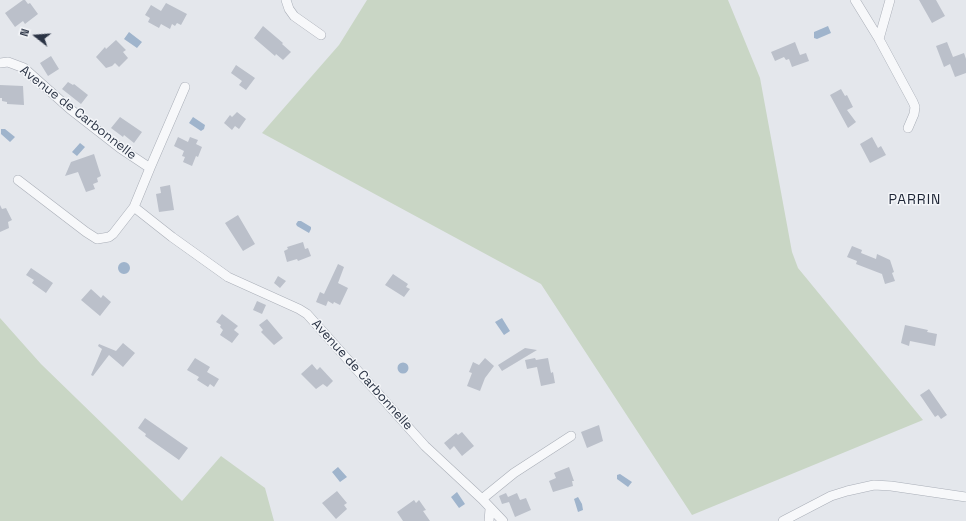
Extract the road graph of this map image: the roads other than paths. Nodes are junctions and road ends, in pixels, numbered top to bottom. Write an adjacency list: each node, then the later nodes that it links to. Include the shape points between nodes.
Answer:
1 (286, 0): 4 (street, via 294,16)
2 (855, 0): 5 (street)
3 (890, 0): 5 (street)
4 (321, 35)
5 (879, 39): 8 (street, via 915,107)
6 (0, 63): 9 (street, Avenue de Carbonnelle, via 8,62 24,68 70,109)
7 (185, 87): 9 (street)
8 (908, 128)
9 (150, 168): 11 (street, Avenue de Carbonnelle)
10 (18, 180): 11 (street, via 97,239 113,234)
11 (134, 207): 14 (street, Avenue de Carbonnelle, via 228,277 299,308 307,314 425,446)
12 (571, 436): 14 (street, via 514,472)
13 (966, 497): 18 (street, via 874,485 831,496)
14 (482, 499): 15 (street, Avenue de Carbonnelle)
15 (490, 509): 16 (street); 17 (street, Avenue de Carbonnelle)
16 (489, 521)
17 (503, 521)
18 (783, 521)

